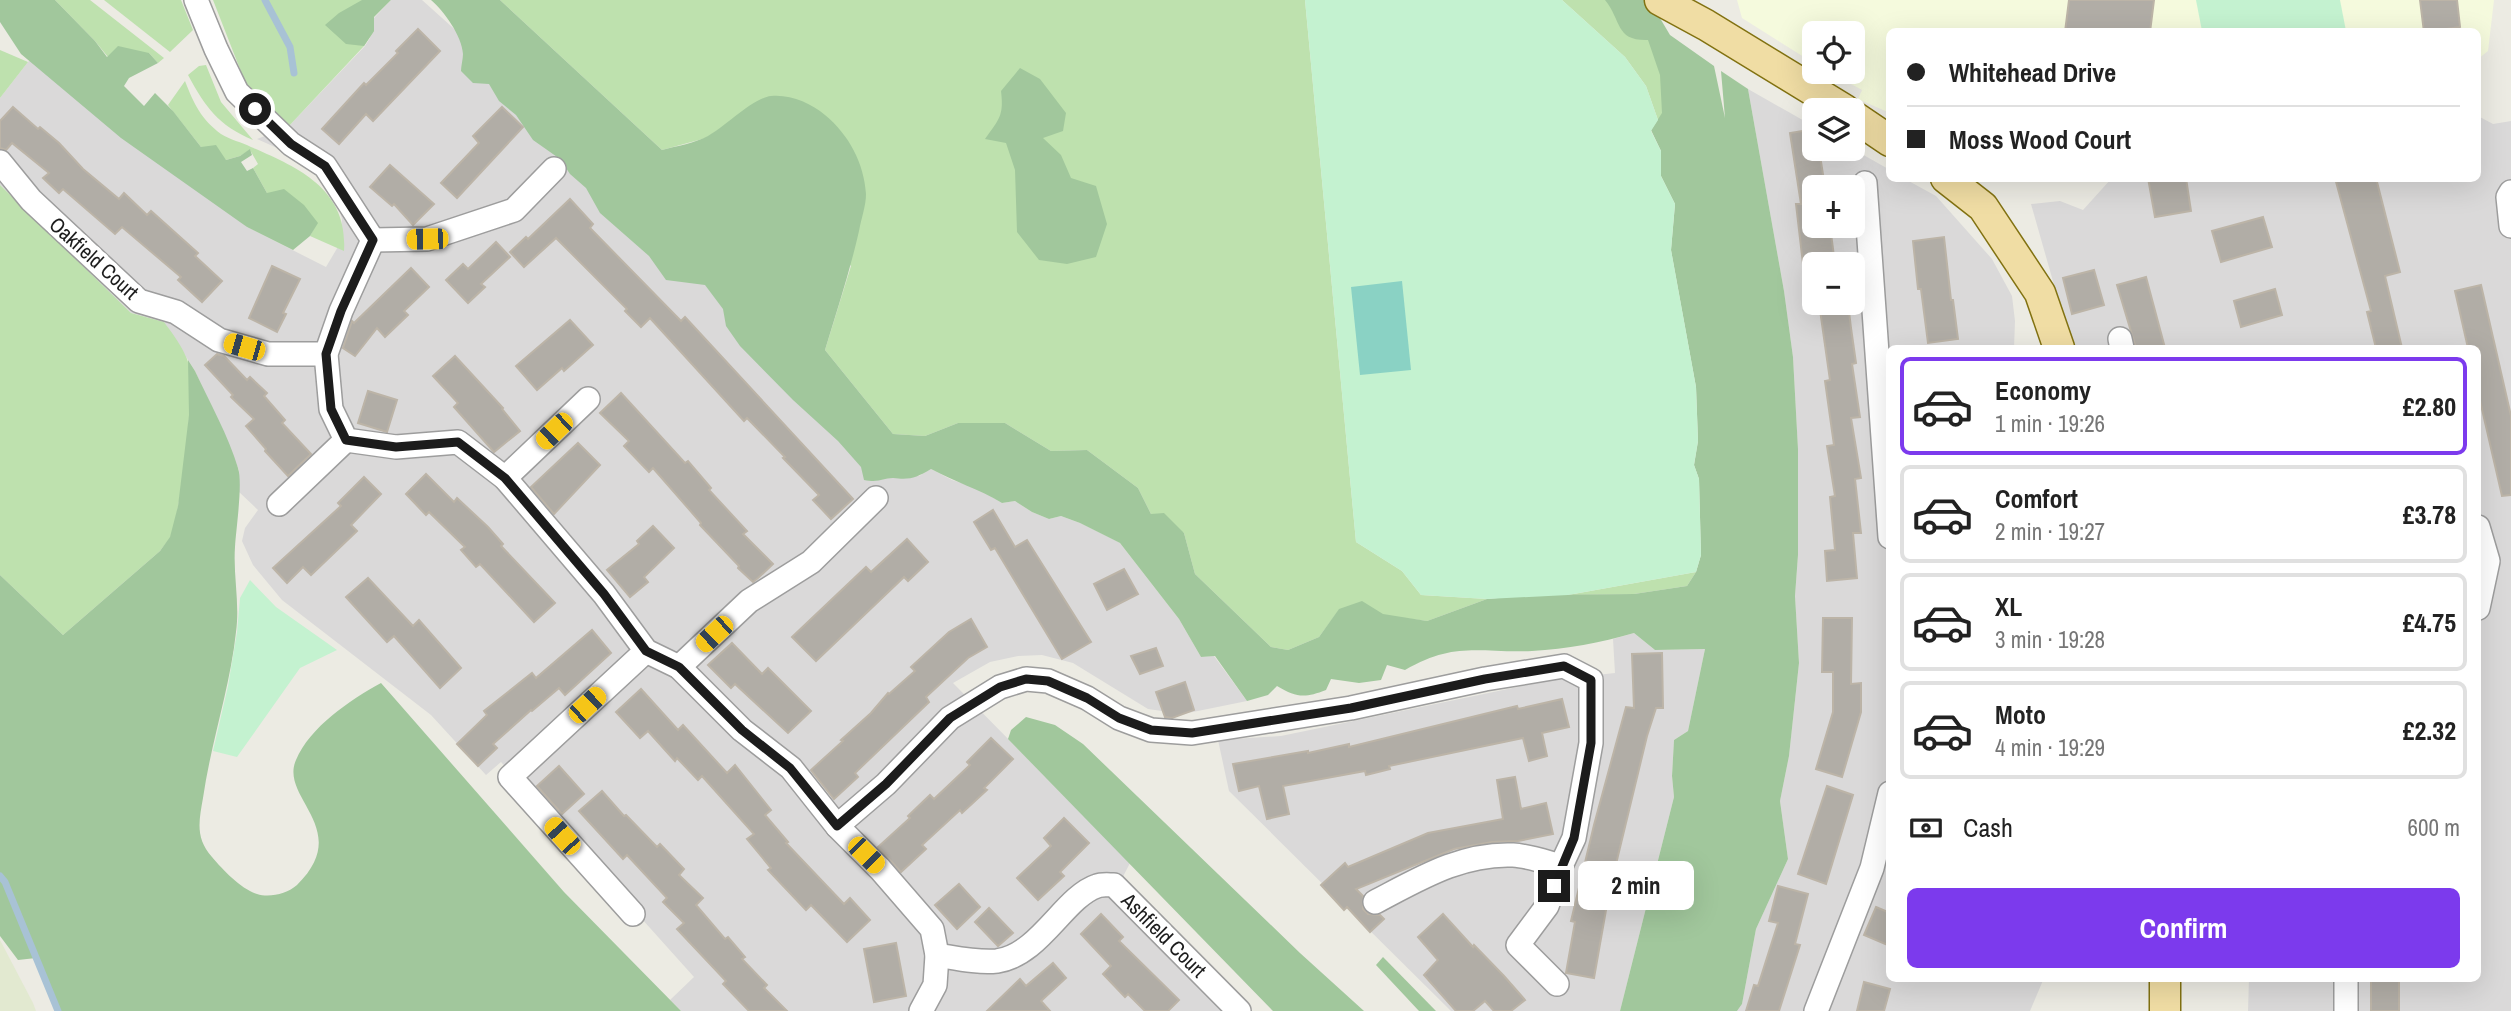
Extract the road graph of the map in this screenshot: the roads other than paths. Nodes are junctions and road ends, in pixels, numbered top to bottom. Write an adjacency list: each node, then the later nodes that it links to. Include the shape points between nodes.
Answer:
1 (196, 0): 12 (street, via 237,92 291,144 325,166)
2 (1660, 0): 3 (main road)
3 (1825, 98)
4 (1865, 124): 5 (main road)
5 (1886, 138)
6 (0, 162): 14 (street, Oakfield Court, via 31,200 139,301 176,312 232,344 268,354)
7 (554, 169): 12 (street, via 514,210 427,239)
8 (1951, 182): 13 (main road, via 1983,207 2040,293)
9 (1865, 183): 17 (street)
10 (2511, 192): 11 (street)
11 (2511, 226)
12 (373, 240): 14 (street)
13 (2058, 345)
14 (326, 354): 16 (street, via 331,409)
15 (588, 399): 18 (street)
16 (346, 440): 18 (street, via 396,447 458,442); 20 (street)
17 (1886, 461)
18 (505, 478): 23 (street)
19 (876, 498): 24 (street, via 811,562 749,601)
20 (279, 504)
21 (2481, 537): 22 (street, via 2488,561)
22 (2481, 594)
23 (646, 651): 24 (street); 30 (street, via 510,778)
24 (679, 667): 25 (street, via 742,730 790,768)
25 (837, 826): 27 (street, via 950,718 1000,687 1026,679 1048,681 1151,730 1192,733 1351,708 1564,666 1591,680 1591,743 1574,838); 31 (street, via 932,929)
26 (1886, 829): 28 (street)
27 (1561, 866): 29 (street, via 1515,855 1478,857 1447,866); 34 (street, via 1547,906 1518,944)
28 (1881, 873): 37 (street)
29 (1375, 902)
30 (633, 914)
31 (937, 955): 35 (street, via 935,985); 36 (street, Ashfield Court, via 998,961 1045,933 1098,886 1114,885)
32 (2165, 982): 38 (main road)
33 (2346, 982): 39 (street)
34 (1557, 984)
35 (921, 1011)
36 (1239, 1011)
37 (1816, 1011)
38 (2165, 1011)
39 (2346, 1011)

